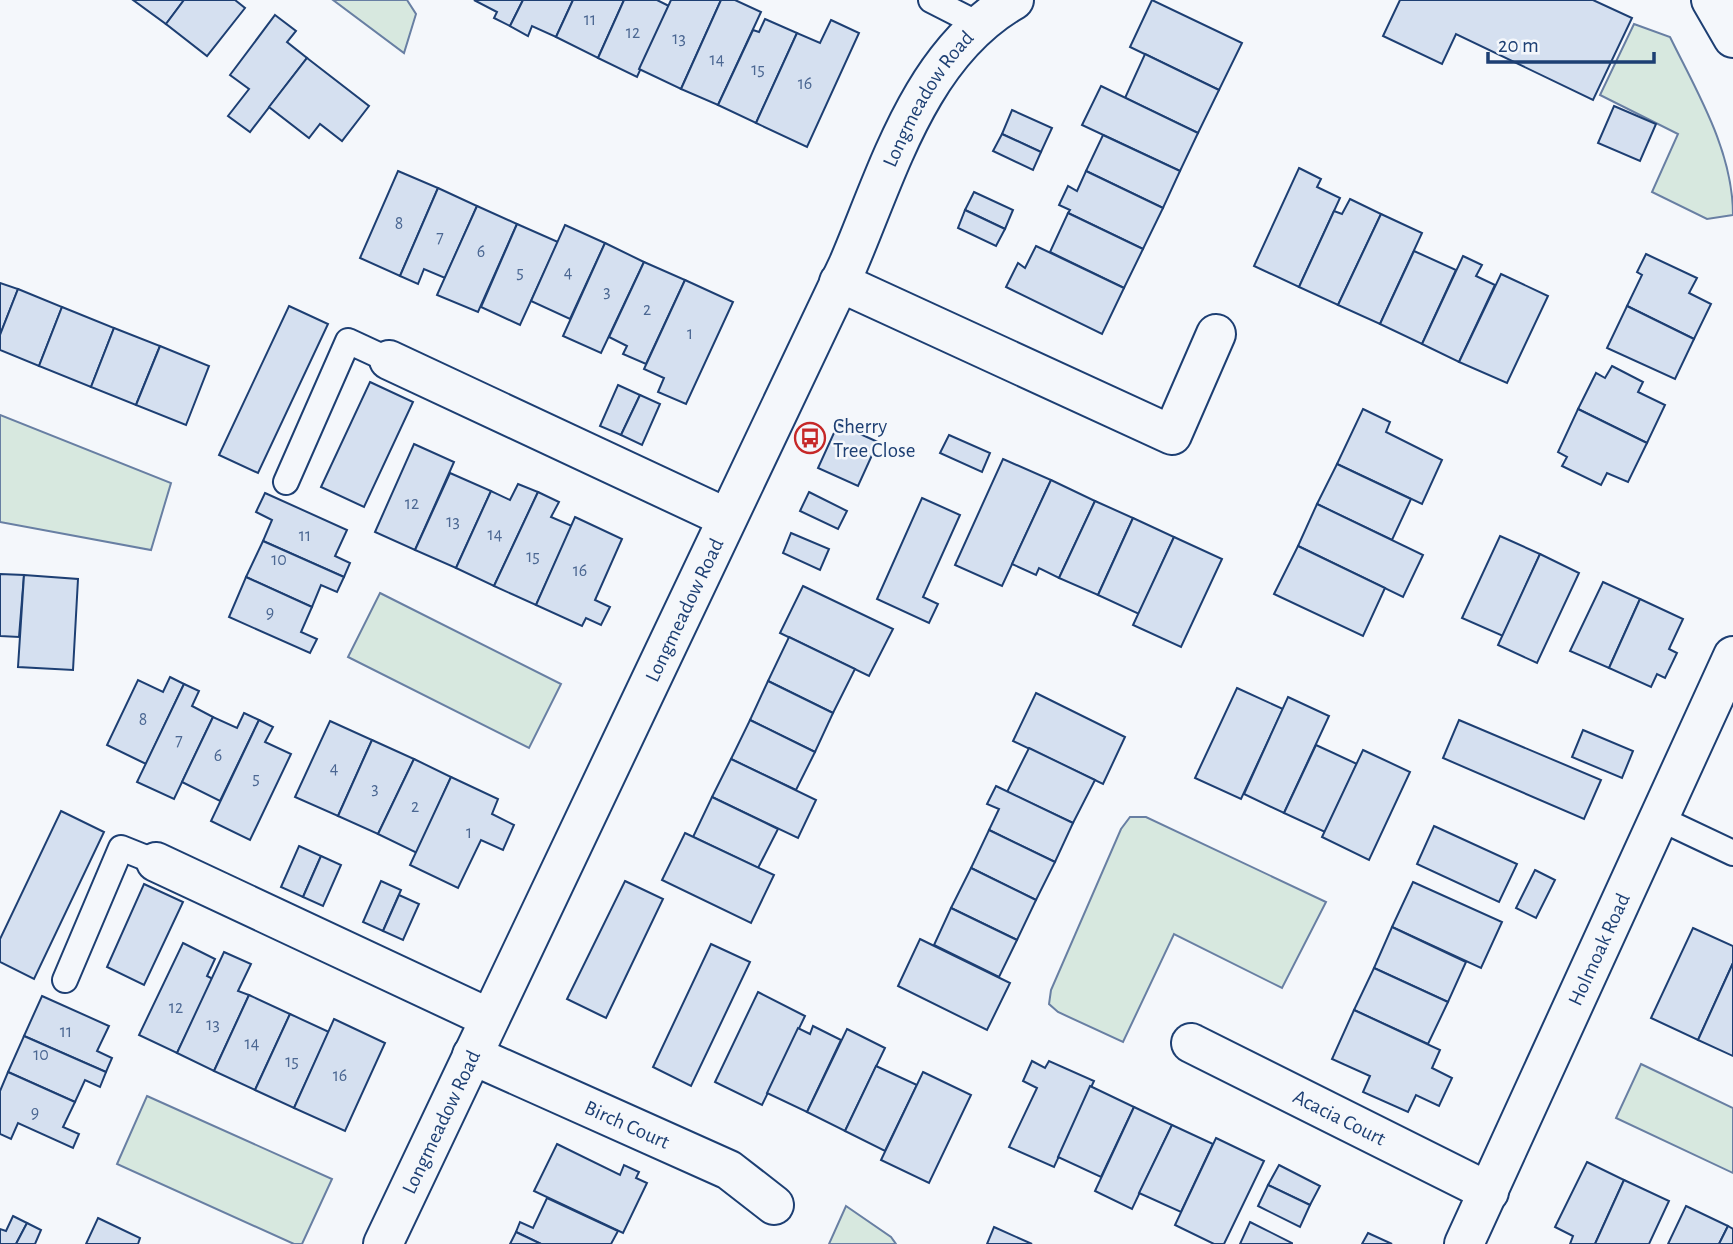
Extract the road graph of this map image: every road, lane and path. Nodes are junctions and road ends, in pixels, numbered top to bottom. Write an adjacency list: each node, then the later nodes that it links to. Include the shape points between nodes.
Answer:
1 (932, 0): 4 (lane)
2 (1014, 0): 4 (street, Longmeadow Road)
3 (1711, 0): 5 (street)
4 (982, 26): 6 (street, Longmeadow Road, via 953,51 918,104)
5 (1733, 38)
6 (839, 282): 7 (street, via 1172,435); 10 (street, Longmeadow Road)
7 (1216, 334)
8 (389, 360): 9 (lane, via 348,341); 10 (street)
9 (286, 482)
10 (727, 518): 16 (street, Longmeadow Road)
11 (1733, 656): 12 (street, Holmoak Road)
12 (1659, 818): 13 (lane); 19 (street, Holmoak Road)
13 (1733, 853)
14 (156, 862): 15 (lane, via 121,848); 16 (street)
15 (65, 980)
16 (489, 1018): 18 (street, Longmeadow Road)
17 (1191, 1043): 19 (street, Acacia Court)
18 (472, 1055): 20 (street, Birch Court, via 729,1170); 21 (street, Longmeadow Road)
19 (1489, 1192): 22 (street, Holmoak Road)
20 (774, 1205)
21 (383, 1244)
22 (1464, 1244)

